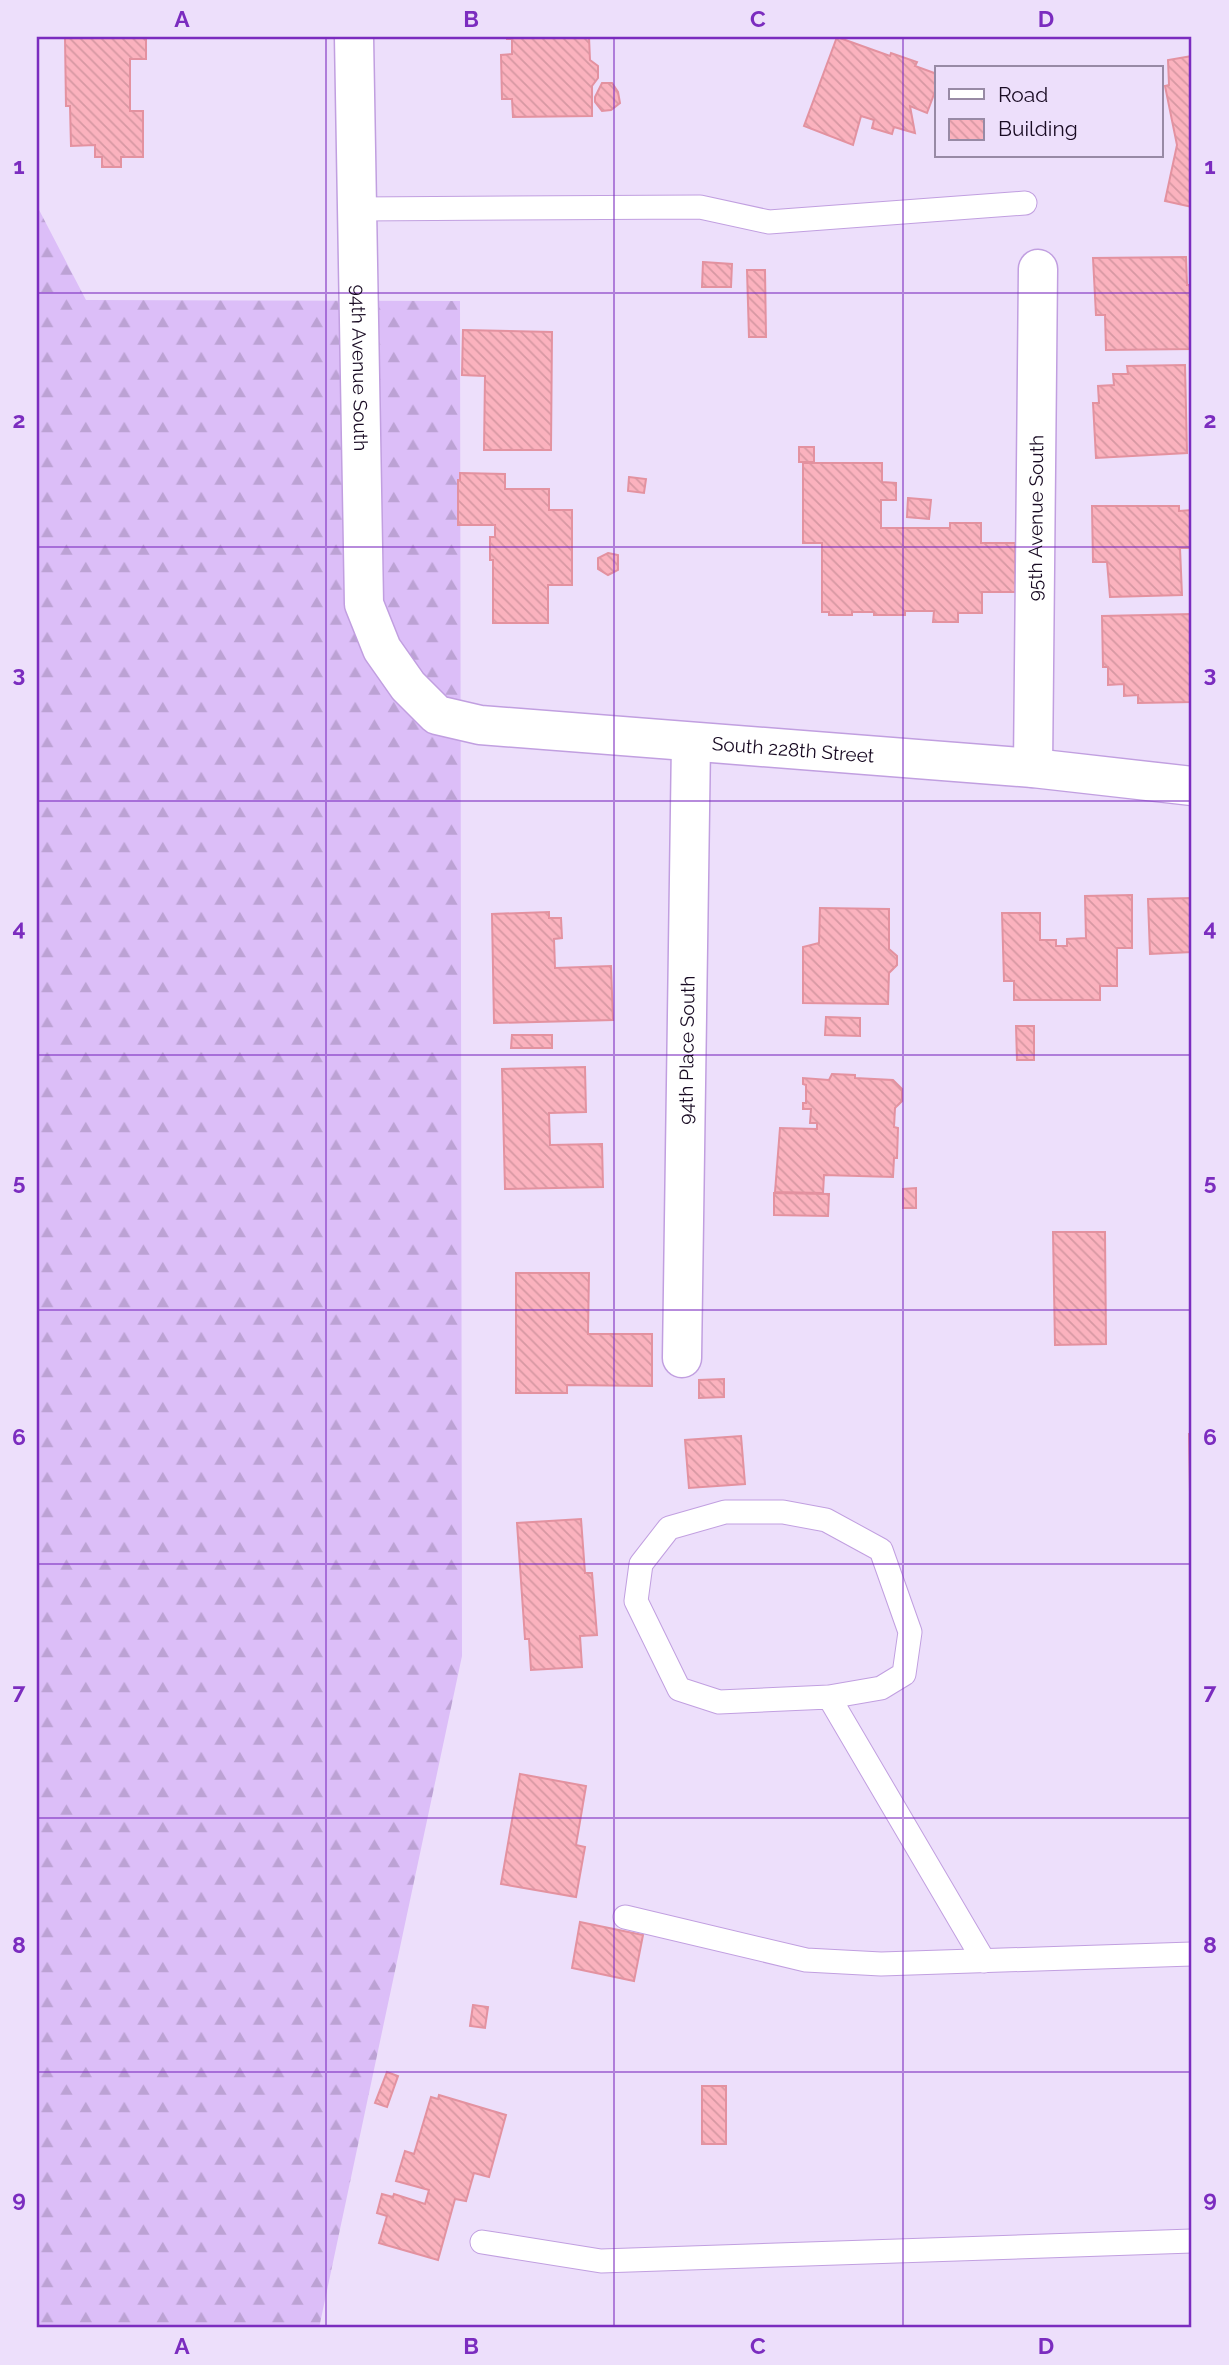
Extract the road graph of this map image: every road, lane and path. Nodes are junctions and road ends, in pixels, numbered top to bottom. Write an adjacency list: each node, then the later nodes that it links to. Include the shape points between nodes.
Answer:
1 (355, 37): 3 (street, 94th Avenue South)
2 (1025, 203): 3 (lane, via 769,222 700,207)
3 (358, 209): 5 (street, 94th Avenue South, via 365,604 382,649)
4 (1038, 270): 7 (street, 95th Avenue South)
5 (408, 686): 6 (street, South 228th Street, via 437,715 480,725)
6 (691, 742): 7 (street, South 228th Street); 9 (street, 94th Place South)
7 (1033, 768): 8 (street, South 228th Street)
8 (1192, 786)
9 (682, 1358)
10 (830, 1697): 10 (lane, via 881,1688 904,1674 910,1632 881,1550 826,1520 783,1513 725,1513 669,1528 641,1564 636,1601 679,1689 719,1702); 13 (lane)
11 (625, 1917): 13 (lane, via 806,1960 881,1964)
12 (1192, 1954): 13 (lane)
13 (984, 1961)
14 (1192, 2241): 15 (lane, via 601,2261)
15 (482, 2242)

